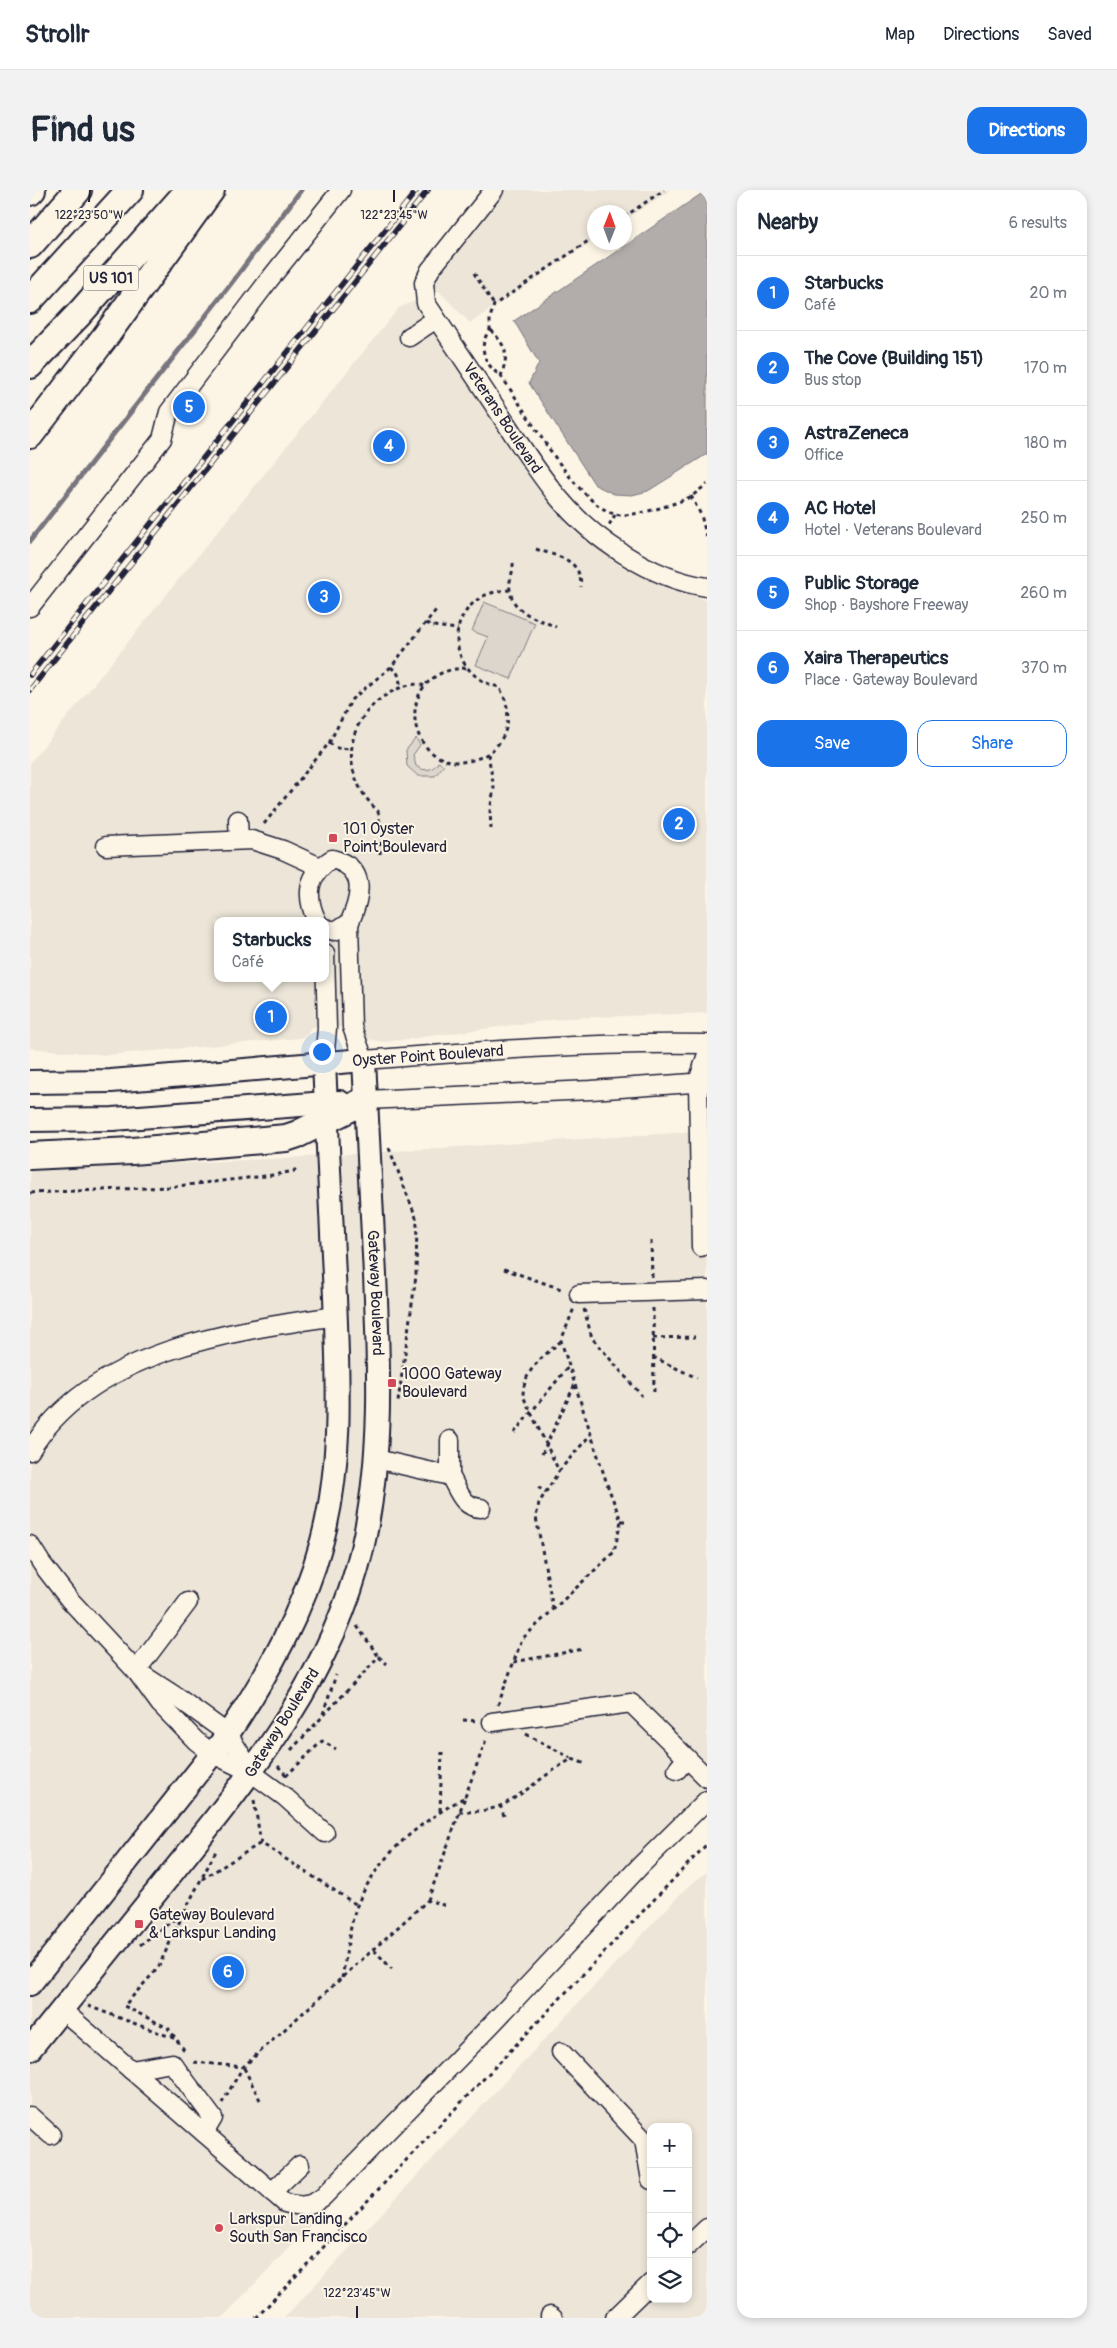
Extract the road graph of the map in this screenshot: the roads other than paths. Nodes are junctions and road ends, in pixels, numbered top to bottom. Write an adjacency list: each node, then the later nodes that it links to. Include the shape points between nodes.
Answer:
1 (130, 190): 8 (highway, US 101)
2 (189, 190): 11 (highway, US 101)
3 (211, 190): 12 (highway)
4 (341, 190): 14 (street, via 169,412 162,439)
5 (494, 190): 9 (street, Veterans Boulevard, via 430,270 424,283 426,303)
6 (71, 199): 7 (highway)
7 (30, 245)
8 (30, 300)
9 (436, 318): 10 (street); 13 (street, Veterans Boulevard, via 533,465 569,509 601,537 640,564 676,580)
10 (409, 337)
11 (30, 365)
12 (30, 435)
13 (707, 587)
14 (30, 607)
15 (238, 820): 16 (street)
16 (238, 840): 17 (street); 18 (street, via 252,840 283,850)
17 (106, 846)
18 (320, 867): 19 (street, via 312,880 309,895); 20 (street, via 332,860 344,862 355,870 358,895)
19 (315, 917)
20 (349, 924): 21 (street, via 334,931); 25 (street, via 352,1027)
21 (329, 929)
22 (326, 982): 26 (street)
23 (707, 1044): 25 (street, Oyster Point Boulevard, via 646,1043)
24 (707, 1054): 28 (street)
25 (364, 1060): 26 (main road, Oyster Point Boulevard); 29 (main road, Gateway Boulevard)
26 (324, 1063): 27 (main road, Oyster Point Boulevard, via 112,1081); 30 (main road)
27 (30, 1082)
28 (702, 1082): 29 (street); 33 (street)
29 (366, 1100): 30 (highway); 40 (main road, Gateway Boulevard, via 379,1369)
30 (326, 1111): 31 (main road); 32 (highway, via 298,1134 286,1138); 36 (main road)
31 (30, 1120)
32 (30, 1156)
33 (701, 1247)
34 (707, 1290): 35 (street)
35 (579, 1294)
36 (336, 1316): 37 (street, via 261,1327 169,1350 127,1368 81,1394); 47 (main road, via 338,1438 322,1541 306,1592 283,1645)
37 (35, 1434): 39 (street)
38 (450, 1440): 41 (street)
39 (30, 1451)
40 (376, 1459): 41 (street); 50 (main road, Gateway Boulevard, via 362,1551 344,1607 320,1663)
41 (450, 1476): 42 (street)
42 (476, 1505)
43 (30, 1545): 45 (street, via 69,1599)
44 (188, 1602): 45 (street)
45 (136, 1671): 47 (street); 48 (street, via 160,1704 196,1742)
46 (497, 1721): 49 (street, via 631,1703 682,1764)
47 (228, 1734): 48 (main road); 50 (street)
48 (213, 1754): 50 (street); 53 (main road)
49 (707, 1778)
50 (253, 1783): 52 (street, via 285,1797); 54 (main road, Gateway Boulevard)
51 (707, 1800): 63 (street, via 323,2197 302,2207 285,2203)
52 (325, 1833)
53 (30, 1984)
54 (72, 2007): 55 (main road, Gateway Boulevard); 57 (street)
55 (30, 2049)
56 (561, 2052): 62 (street, via 644,2140)
57 (132, 2070): 59 (street); 59 (street, via 172,2063)
58 (30, 2116): 60 (street)
59 (208, 2126): 63 (street)
60 (52, 2135)
61 (300, 2165): 63 (street)
62 (649, 2168)
63 (272, 2192)
64 (647, 2287): 65 (street)
65 (615, 2318)

